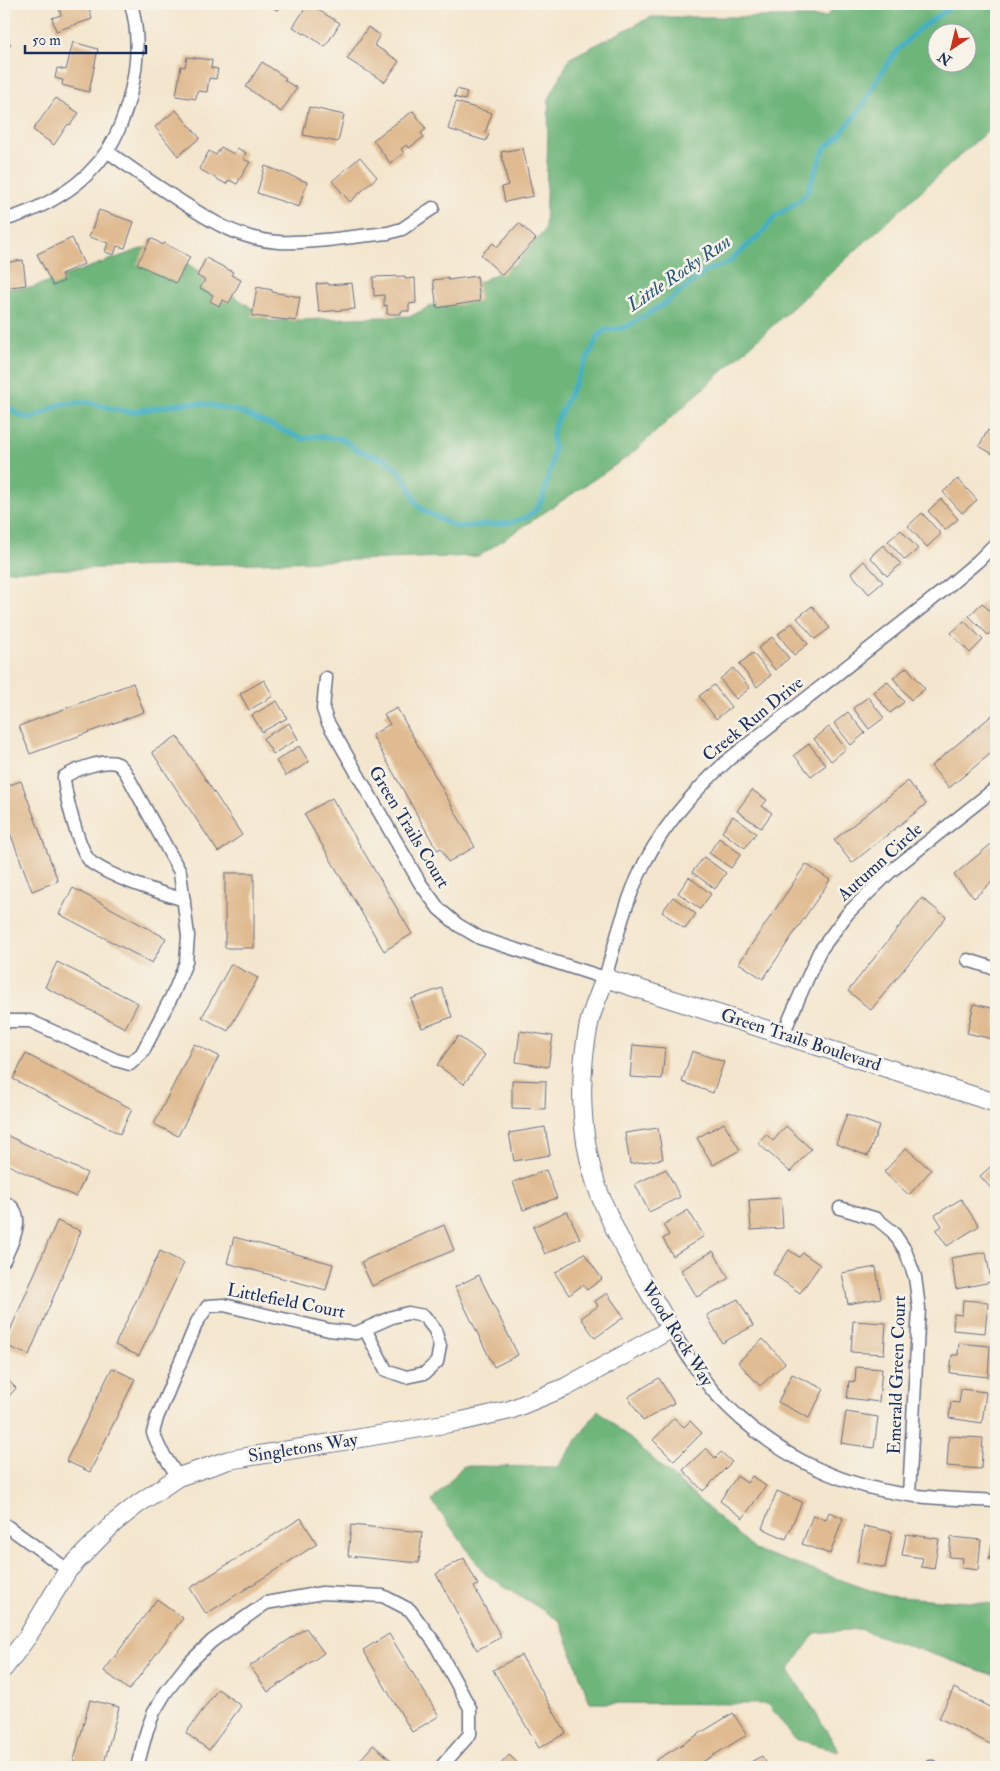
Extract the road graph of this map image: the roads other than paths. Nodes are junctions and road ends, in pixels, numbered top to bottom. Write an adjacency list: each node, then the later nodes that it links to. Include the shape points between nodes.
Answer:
1 (131, 4): 2 (street, via 137,60 134,80 126,110)
2 (107, 151): 3 (street, via 212,222 262,240 299,242 388,233 402,229); 4 (street, via 78,182 53,200)
3 (433, 208)
4 (4, 220)
5 (996, 542): 11 (street, Creek Run Drive, via 939,594 728,760 681,807 658,839 638,877)
6 (326, 678): 11 (street, Green Trails Court, via 323,709 327,721 420,883 439,909 480,938)
7 (996, 788): 13 (street, Autumn Circle, via 890,871 848,913 819,952)
8 (184, 900): 8 (street, via 180,872 118,764 107,761 64,777 64,789 81,844 91,862 140,885); 12 (street, via 188,936 186,962 161,1020 142,1053 130,1064 30,1021 8,1021)
9 (968, 960): 10 (street)
10 (996, 969)
11 (605, 978): 13 (street, Green Trails Boulevard); 19 (street, Wood Rock Way, via 589,1023 583,1063 587,1147 603,1203 620,1240)
12 (4, 1024)
13 (783, 1034): 14 (street, Green Trails Boulevard)
14 (996, 1103)
15 (4, 1202): 17 (street, via 16,1214 17,1230)
16 (840, 1208): 21 (street, Emerald Green Court, via 877,1219 893,1232 905,1250 915,1277 919,1308)
17 (4, 1260)
18 (365, 1329): 18 (street, Littlefield Court, via 392,1316 408,1313 424,1316 435,1330 440,1346 438,1362 426,1373 406,1377 386,1370); 20 (street, Littlefield Court, via 356,1332 329,1330 224,1305 208,1306 196,1322 153,1433)
19 (671, 1329): 20 (street, Singletons Way, via 566,1387 510,1410 229,1460); 21 (street, Wood Rock Way, via 714,1391 768,1442 800,1462 834,1477)
20 (178, 1477): 24 (street, Singletons Way, via 114,1524)
21 (909, 1495): 22 (street, Wood Rock Way)
22 (996, 1501)
23 (4, 1524): 24 (street)
24 (68, 1570): 25 (street, Singletons Way, via 28,1636)
25 (4, 1668)
26 (137, 1767): 27 (street, via 154,1712 187,1665 212,1641 266,1603 322,1593 383,1596 410,1610 434,1642 470,1708 470,1734)
27 (441, 1767)

